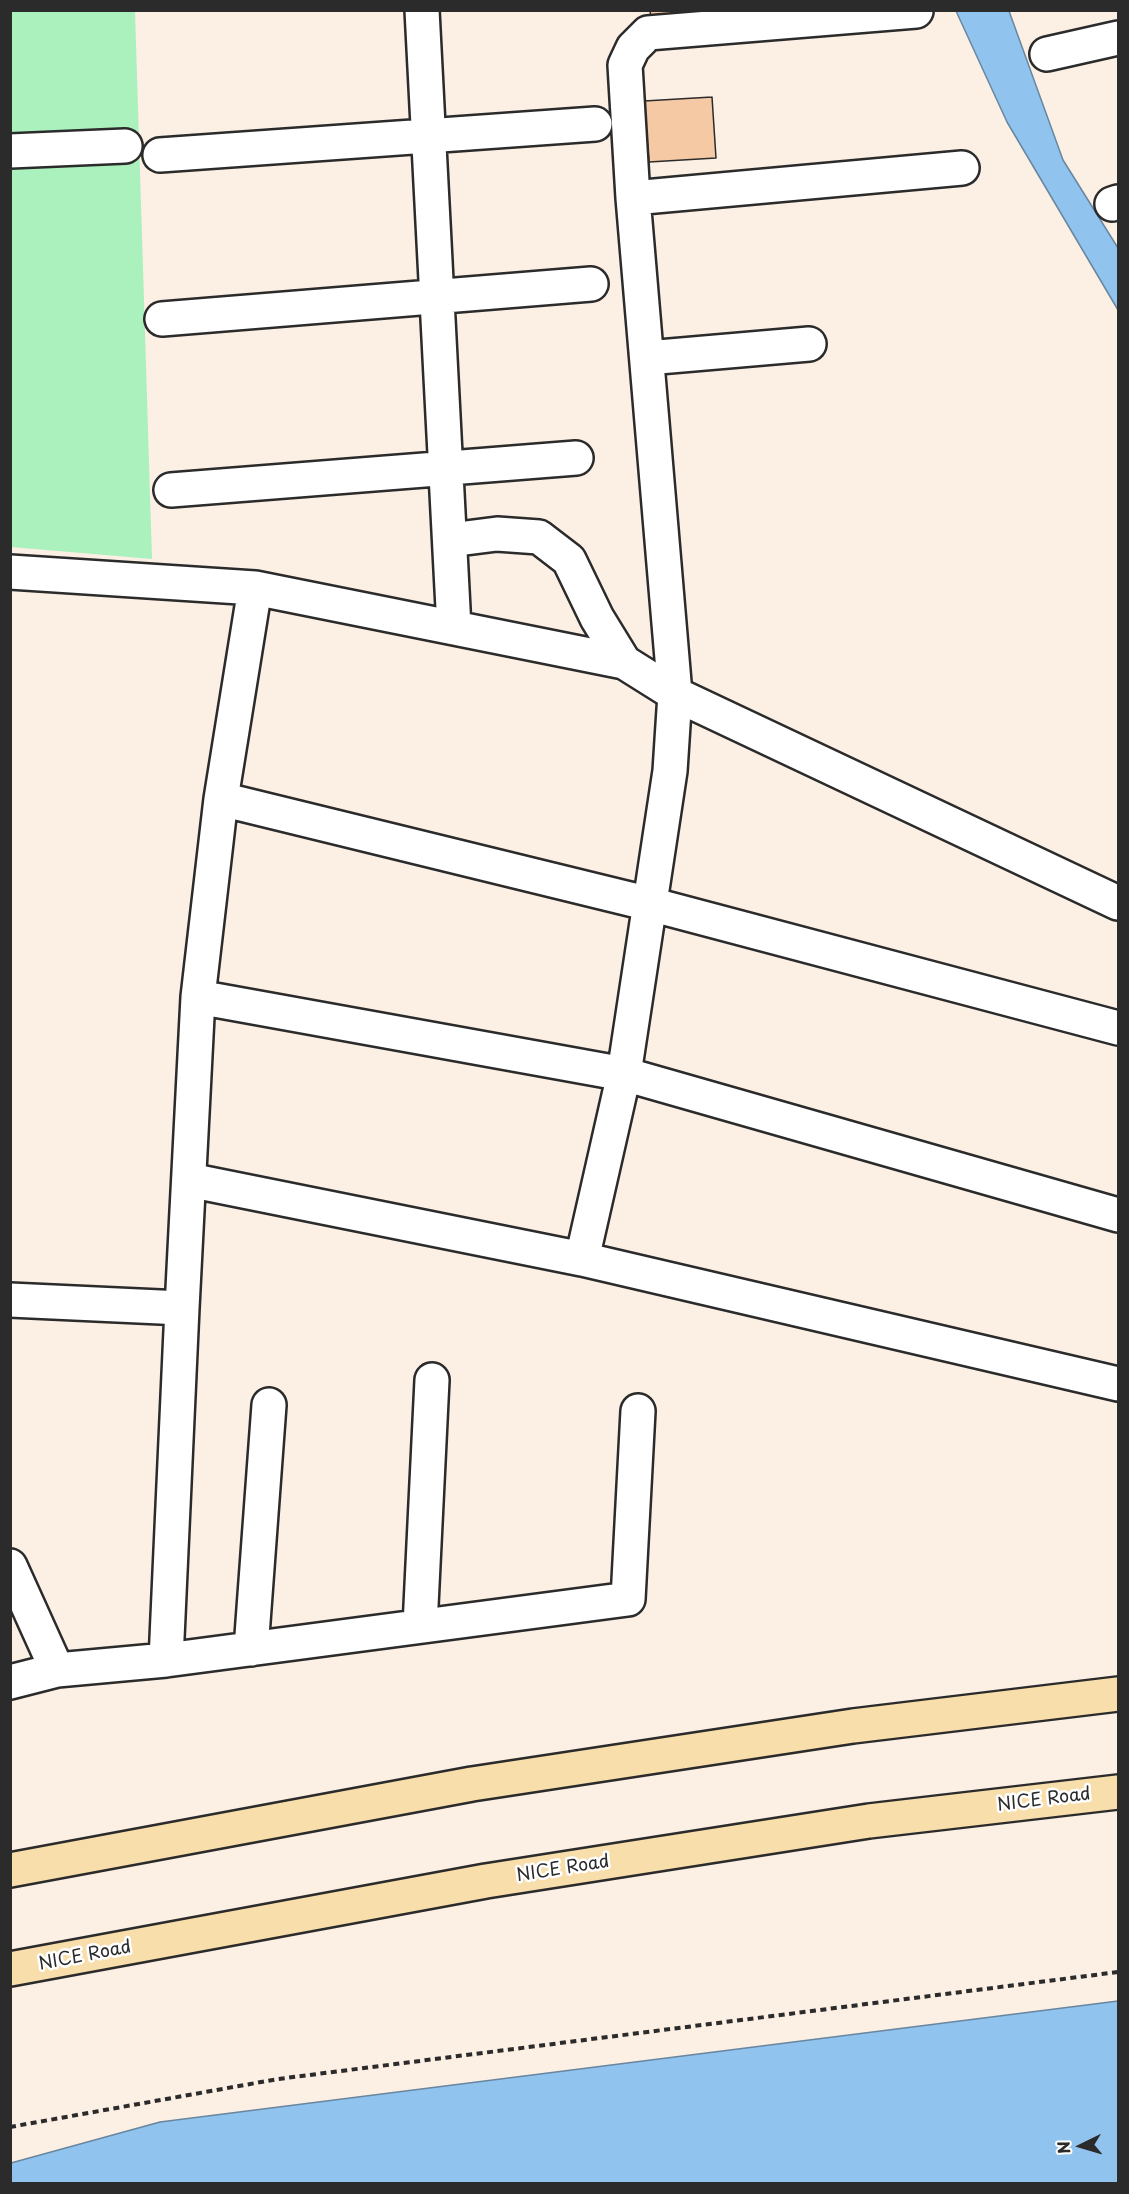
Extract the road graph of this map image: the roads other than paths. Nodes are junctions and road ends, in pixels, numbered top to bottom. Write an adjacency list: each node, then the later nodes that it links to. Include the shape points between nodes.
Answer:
1 (422, 10): 6 (street)
2 (916, 11): 11 (street, via 648,33 633,48 625,65)
3 (1119, 38): 4 (street)
4 (1047, 54)
5 (595, 124): 6 (street)
6 (429, 136): 9 (street); 13 (street)
7 (125, 146): 8 (street)
8 (10, 152)
9 (160, 155)
10 (962, 168): 11 (street)
11 (633, 198): 16 (street)
12 (591, 284): 13 (street)
13 (437, 297): 14 (street); 18 (street)
14 (162, 319)
15 (809, 344): 16 (street)
16 (647, 358): 25 (street)
17 (576, 458): 18 (street)
18 (446, 468): 19 (street); 20 (street)
19 (171, 490)
20 (450, 540): 23 (street); 24 (street, via 497,534 539,537 569,560)
21 (10, 572): 22 (street)
22 (255, 588): 23 (street); 26 (street)
23 (454, 628): 24 (street)
24 (624, 662): 25 (street)
25 (675, 694): 27 (street); 28 (street, via 670,771)
26 (221, 799): 28 (street); 29 (street)
27 (1119, 903)
28 (650, 904): 30 (street); 31 (street)
29 (198, 997): 31 (street); 32 (street)
30 (1119, 1028)
31 (624, 1074): 33 (street); 34 (street)
32 (189, 1180): 34 (street); 36 (street)
33 (1119, 1215)
34 (582, 1259): 38 (street)
35 (10, 1300): 36 (street)
36 (182, 1308): 44 (street)
37 (432, 1380): 42 (street)
38 (1119, 1384)
39 (269, 1405): 43 (street)
40 (638, 1411): 42 (street, via 628,1599)
41 (10, 1566): 45 (street)
42 (420, 1626): 43 (street)
43 (251, 1649): 44 (street)
44 (166, 1660): 45 (street)
45 (57, 1670): 46 (street)
46 (10, 1682)
47 (1119, 1694): 49 (highway, via 853,1726 472,1785)
48 (1119, 1792): 50 (highway, NICE Road, via 869,1821 486,1881)
49 (10, 1870)
50 (10, 1970)

